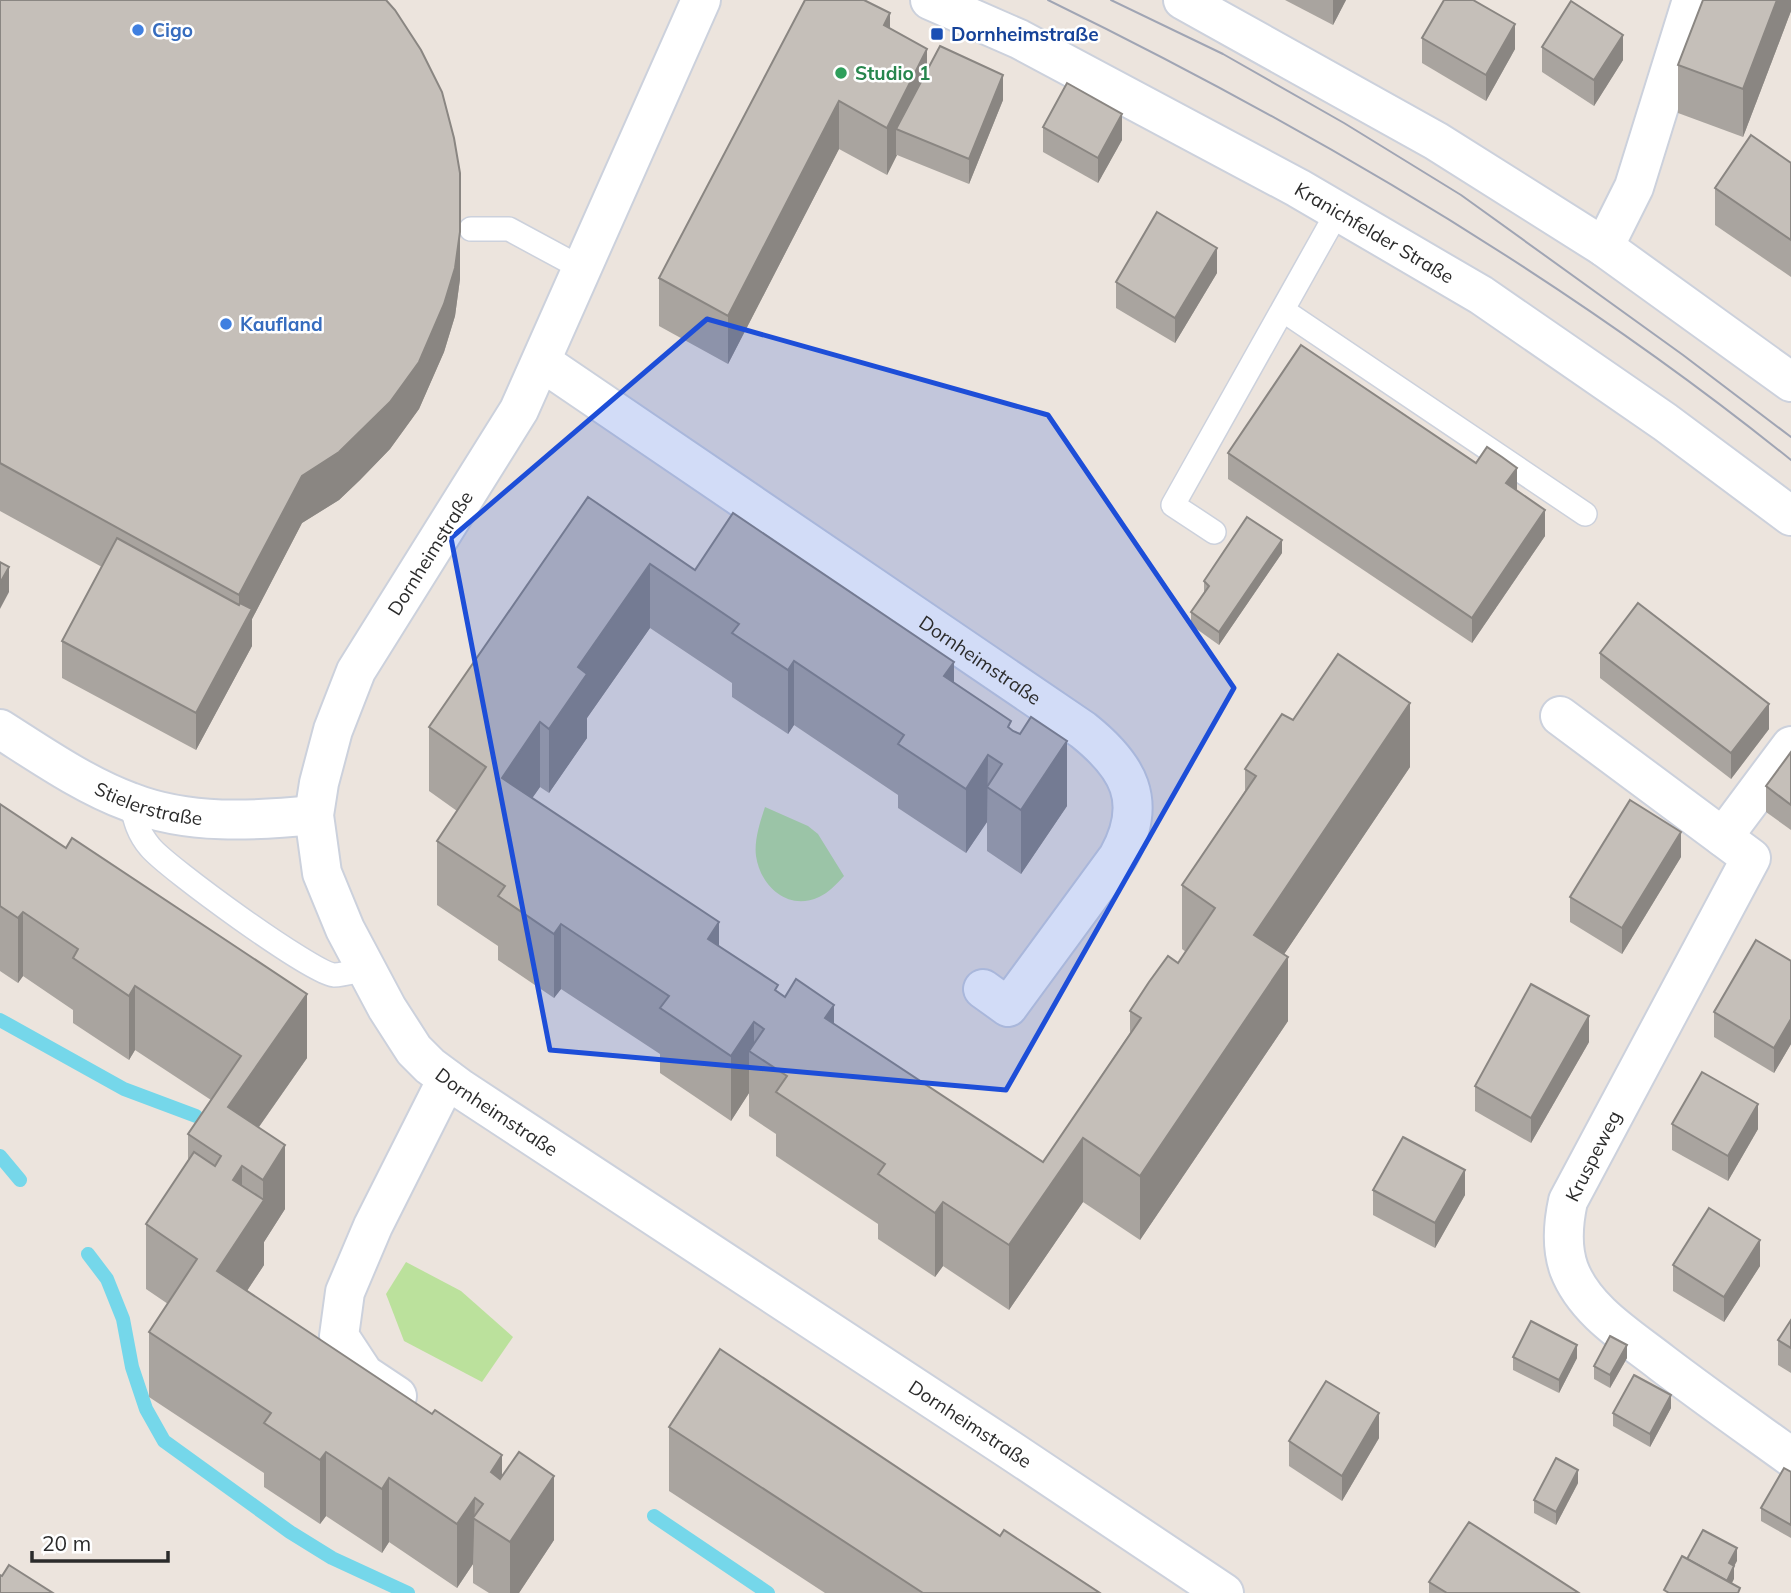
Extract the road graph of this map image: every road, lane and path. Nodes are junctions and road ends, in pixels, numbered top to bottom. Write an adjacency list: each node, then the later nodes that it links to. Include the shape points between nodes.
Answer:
1 (701, 0): 8 (street, Dornheimstraße)
2 (930, 0): 5 (street, Kranichfelder Straße, via 1019,38)
3 (1692, 0): 7 (street, via 1634,187)
4 (1194, 3): 7 (street, via 1436,141)
5 (1338, 211): 9 (lane); 13 (street, Kranichfelder Straße, via 1481,295)
6 (471, 229): 8 (lane, via 509,229)
7 (1604, 247): 11 (street)
8 (583, 269): 10 (street, Dornheimstraße)
9 (1284, 311): 12 (lane); 14 (lane, via 1173,505)
10 (542, 362): 19 (street, Dornheimstraße, via 519,410 356,671 333,730); 22 (street, Dornheimstraße, via 1083,730 1119,764 1132,801 1127,839 1118,856 1008,1007)
11 (1791, 382)
12 (1585, 514)
13 (1791, 516)
14 (1214, 532)
15 (1560, 716): 20 (street, Kruspeweg)
16 (0, 729): 18 (street, Stielerstraße, via 94,787)
17 (1791, 746): 20 (street)
18 (131, 803): 19 (street, Stielerstraße, via 166,813 221,819); 21 (lane, via 136,828 150,848 250,924 332,975)
19 (314, 815): 21 (street, Dornheimstraße, via 322,873)
20 (1723, 837): 25 (street, Kruspeweg, via 1751,858 1568,1201 1564,1252 1577,1284 1600,1313)
21 (366, 969): 23 (street, Dornheimstraße, via 414,1049)
22 (982, 989)
23 (447, 1079): 24 (street, via 345,1292 339,1336 364,1374); 26 (street, Dornheimstraße)
24 (421, 1413)
25 (1791, 1457)
26 (1224, 1593)

